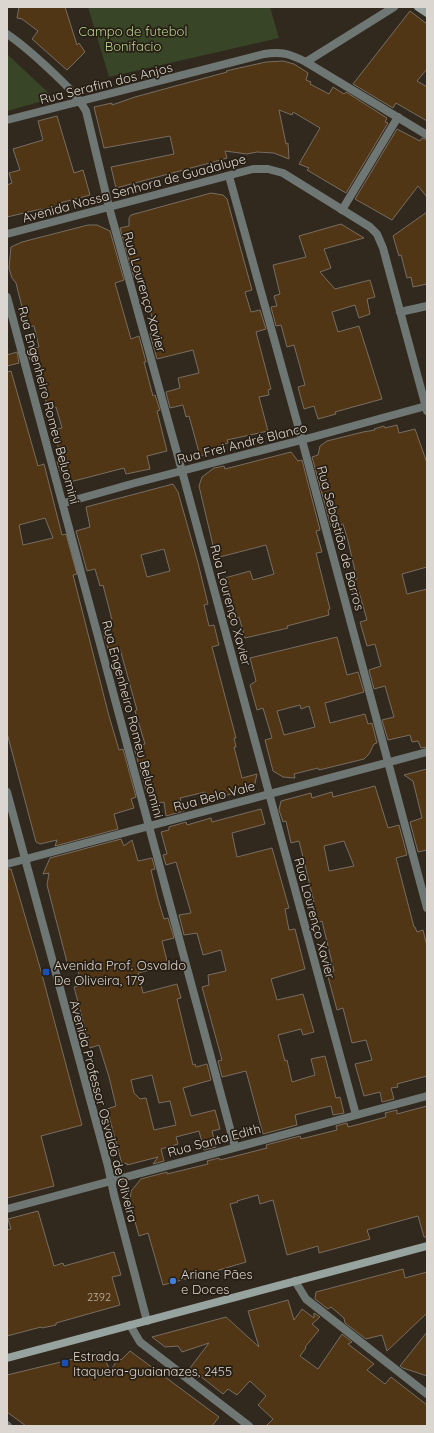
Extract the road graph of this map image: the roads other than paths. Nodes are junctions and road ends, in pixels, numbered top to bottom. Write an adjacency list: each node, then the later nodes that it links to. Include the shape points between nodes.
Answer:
1 (394, 7): 5 (street)
2 (418, 7): 3 (main road)
3 (427, 13)
4 (7, 34): 6 (street, Rua Lourenço Xavier, via 21,43 68,86)
5 (306, 62): 6 (street, Rua Serafim dos Anjos, via 290,54 264,54); 7 (street, Rua Serafim dos Anjos)
6 (81, 102): 8 (street, Rua Serafim dos Anjos); 11 (street, Rua Lourenço Xavier, via 86,111)
7 (398, 117): 9 (street, Rua Serafim dos Anjos); 12 (street)
8 (7, 120)
9 (427, 135)
10 (229, 176): 11 (street, Avenida Nossa Senhora de Guadalupe); 12 (street, Avenida Nossa Senhora de Guadalupe, via 253,169 283,173); 18 (street, Rua Sebastião de Barros)
11 (109, 207): 13 (street, Avenida Nossa Senhora de Guadalupe); 19 (street, Rua Lourenço Xavier)
12 (342, 210): 16 (street, Avenida Nossa Senhora de Guadalupe, via 377,234)
13 (7, 234)
14 (7, 296): 20 (street, Rua Engenheiro Romeu Beluomini)
15 (427, 306): 16 (street)
16 (400, 312): 17 (street, Avenida Nossa Senhora de Guadalupe)
17 (426, 408): 18 (street, Rua Frei André Blanco)
18 (302, 440): 19 (street, Rua Frei André Blanco); 22 (street, Rua Sebastião de Barros)
19 (182, 470): 20 (street, Rua Frei André Blanco); 24 (street, Rua Lourenço Xavier)
20 (64, 503): 25 (street, Rua Engenheiro Romeu Beluomini)
21 (427, 752): 22 (street, Rua Belo Vale)
22 (388, 762): 24 (street, Rua Belo Vale); 28 (street, Rua Sebastião de Barros)
23 (7, 792): 26 (street, Avenida Professor Osvaldo de Oliveira)
24 (268, 794): 25 (street, Rua Belo Vale); 30 (street, Rua Lourenço Xavier)
25 (149, 826): 26 (street, Rua Belo Vale); 31 (street, Rua Engenheiro Romeu Beluomini)
26 (25, 859): 27 (street, Rua Belo Vale); 32 (street, Avenida Professor Osvaldo de Oliveira)
27 (7, 864)
28 (427, 908)
29 (427, 1096): 30 (street, Rua Santa Edith)
30 (356, 1115): 31 (street, Rua Santa Edith)
31 (235, 1147): 32 (street, Rua Santa Edith)
32 (111, 1181): 33 (street, Rua Santa Edith); 36 (street, Avenida Professor Osvaldo de Oliveira)
33 (7, 1209)
34 (427, 1246): 35 (main road)
35 (295, 1281): 36 (main road); 40 (street, via 306,1299)
36 (147, 1321): 37 (main road)
37 (130, 1325): 38 (main road); 42 (street, via 140,1342)
38 (7, 1358)
39 (427, 1385): 40 (street)
40 (418, 1387): 41 (street)
41 (427, 1394)
42 (249, 1426)

